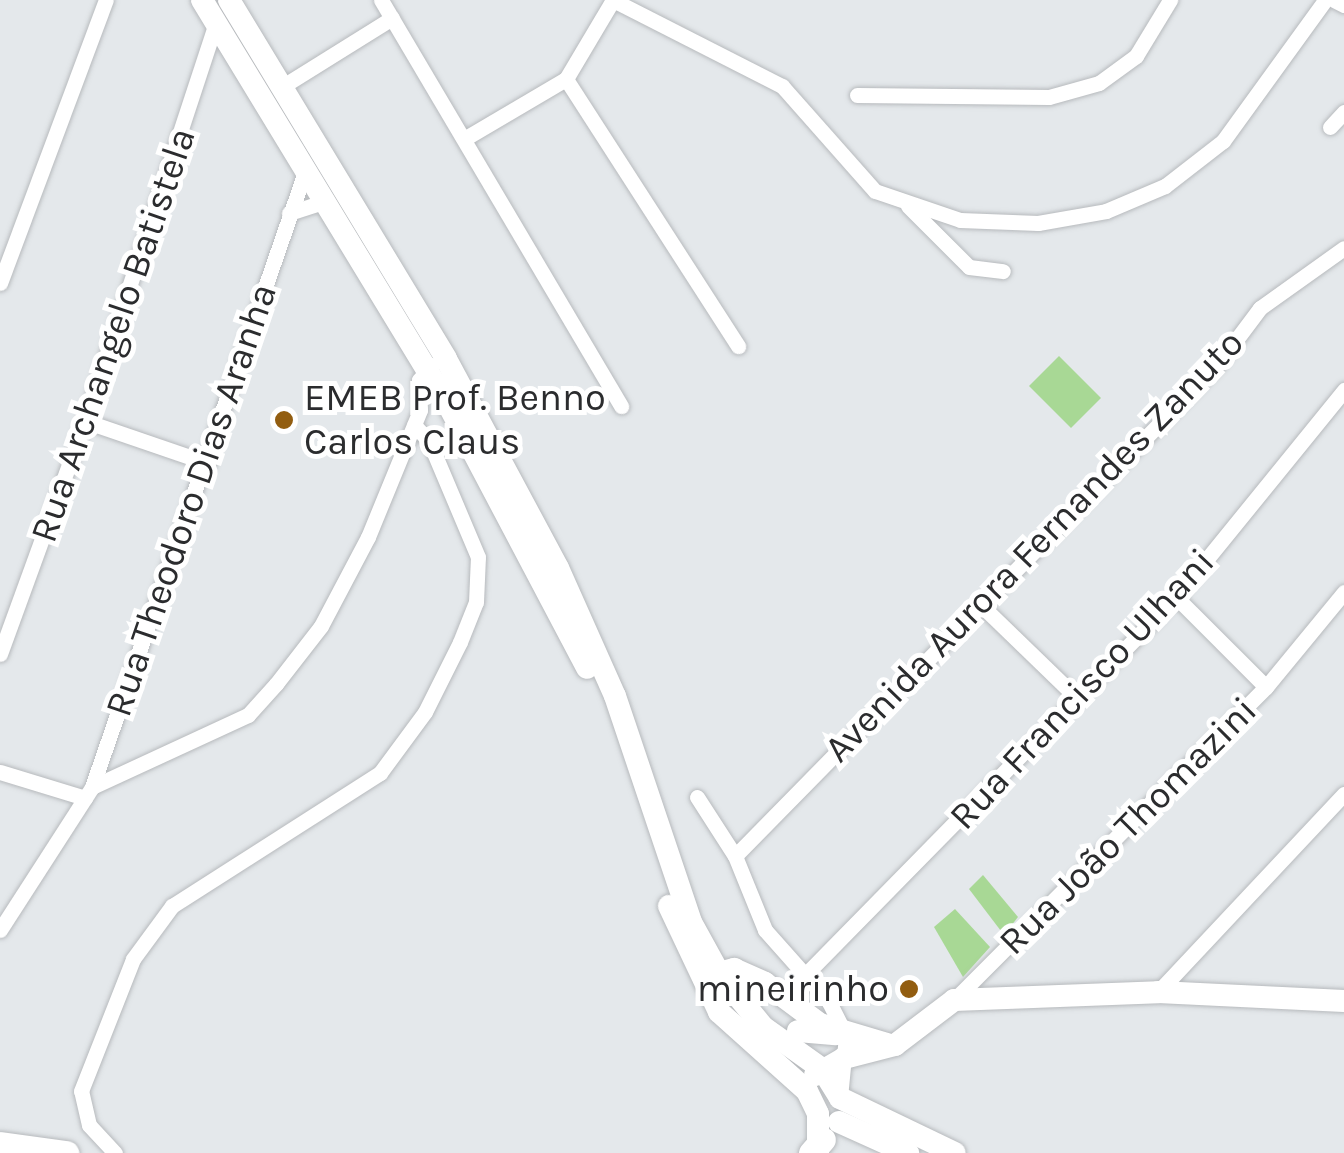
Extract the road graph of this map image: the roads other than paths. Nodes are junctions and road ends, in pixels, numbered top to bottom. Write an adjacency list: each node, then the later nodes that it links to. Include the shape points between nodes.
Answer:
1 (106, 0): 26 (street)
2 (202, 0): 11 (main road)
3 (229, 0): 15 (main road)
4 (381, 0): 10 (street)
5 (613, 0): 14 (street); 22 (street, via 782,86 854,173)
6 (1170, 0): 16 (street, via 1136,56 1099,84 1049,97)
7 (1325, 0): 22 (street, via 1224,142 1165,186 1106,212 1038,223 960,220)
8 (1334, 0): 9 (street)
9 (1344, 5)
10 (392, 18): 15 (street); 19 (street)
11 (216, 23): 12 (main road); 13 (street, Rua Archangelo Batistela)
12 (237, 59): 13 (street); 20 (main road)
13 (204, 72): 33 (street, Rua Archangelo Batistela)
14 (566, 80): 19 (street); 27 (street)
15 (280, 88): 28 (main road)
16 (856, 95)
17 (1344, 112): 18 (street)
18 (1330, 128)
19 (464, 140): 31 (street)
20 (304, 172): 21 (main road); 23 (street, Rua Theodoro Dias Aranha)
21 (322, 202): 23 (street); 28 (main road)
22 (908, 206): 25 (street, via 969,266)
23 (289, 213): 34 (street, Rua Theodoro Dias Aranha)
24 (1344, 248): 37 (street, Avenida Aurora Fernandes Zanuto, via 1260,308 1218,364)
25 (1003, 272)
26 (0, 283)
27 (738, 346)
28 (436, 365): 30 (main road); 32 (street, via 416,394)
29 (1344, 390): 36 (street, Rua Francisco Ulhani)
30 (457, 400): 32 (street); 50 (main road, via 558,568 615,696)
31 (621, 406)
32 (418, 417): 43 (street, via 329,611 276,684 248,716); 60 (street, via 478,558 476,602 460,642 425,712 380,773 172,906 133,959 80,1091 89,1125)
33 (86, 421): 34 (street); 38 (street, Rua Archangelo Batistela)
34 (208, 463): 41 (street, Rua Theodoro Dias Aranha)
35 (1344, 592): 39 (street, Rua João Thomazini)
36 (1176, 597): 39 (street); 40 (street, Rua Francisco Ulhani)
37 (982, 605): 40 (street); 47 (street, Avenida Aurora Fernandes Zanuto)
38 (0, 654)
39 (1266, 687): 52 (street, Rua João Thomazini)
40 (1078, 699): 49 (street, Rua Francisco Ulhani)
41 (104, 752): 43 (street); 44 (street, Rua Theodoro Dias Aranha)
42 (0, 772): 44 (street)
43 (130, 772): 44 (street)
44 (88, 792): 48 (street, Rua Theodoro Dias Aranha)
45 (1344, 794): 51 (street)
46 (697, 797): 47 (street)
47 (735, 856): 49 (street, via 765,930)
48 (0, 930)
49 (806, 975): 55 (street)
50 (714, 983): 55 (main road, via 762,1027); 55 (main road, via 734,969 765,983); 56 (main road, via 718,1012)
51 (1158, 992): 52 (main road); 53 (main road)
52 (954, 1000): 55 (main road, Rua João Thomazini, via 895,1044)
53 (1344, 1001)
54 (798, 1031): 55 (main road)
55 (839, 1050): 56 (main road); 57 (main road)
56 (788, 1069): 57 (main road)
57 (827, 1128): 61 (main road); 62 (main road)
58 (0, 1144): 59 (main road)
59 (66, 1153)
60 (115, 1153)
61 (908, 1153)
62 (955, 1153)

